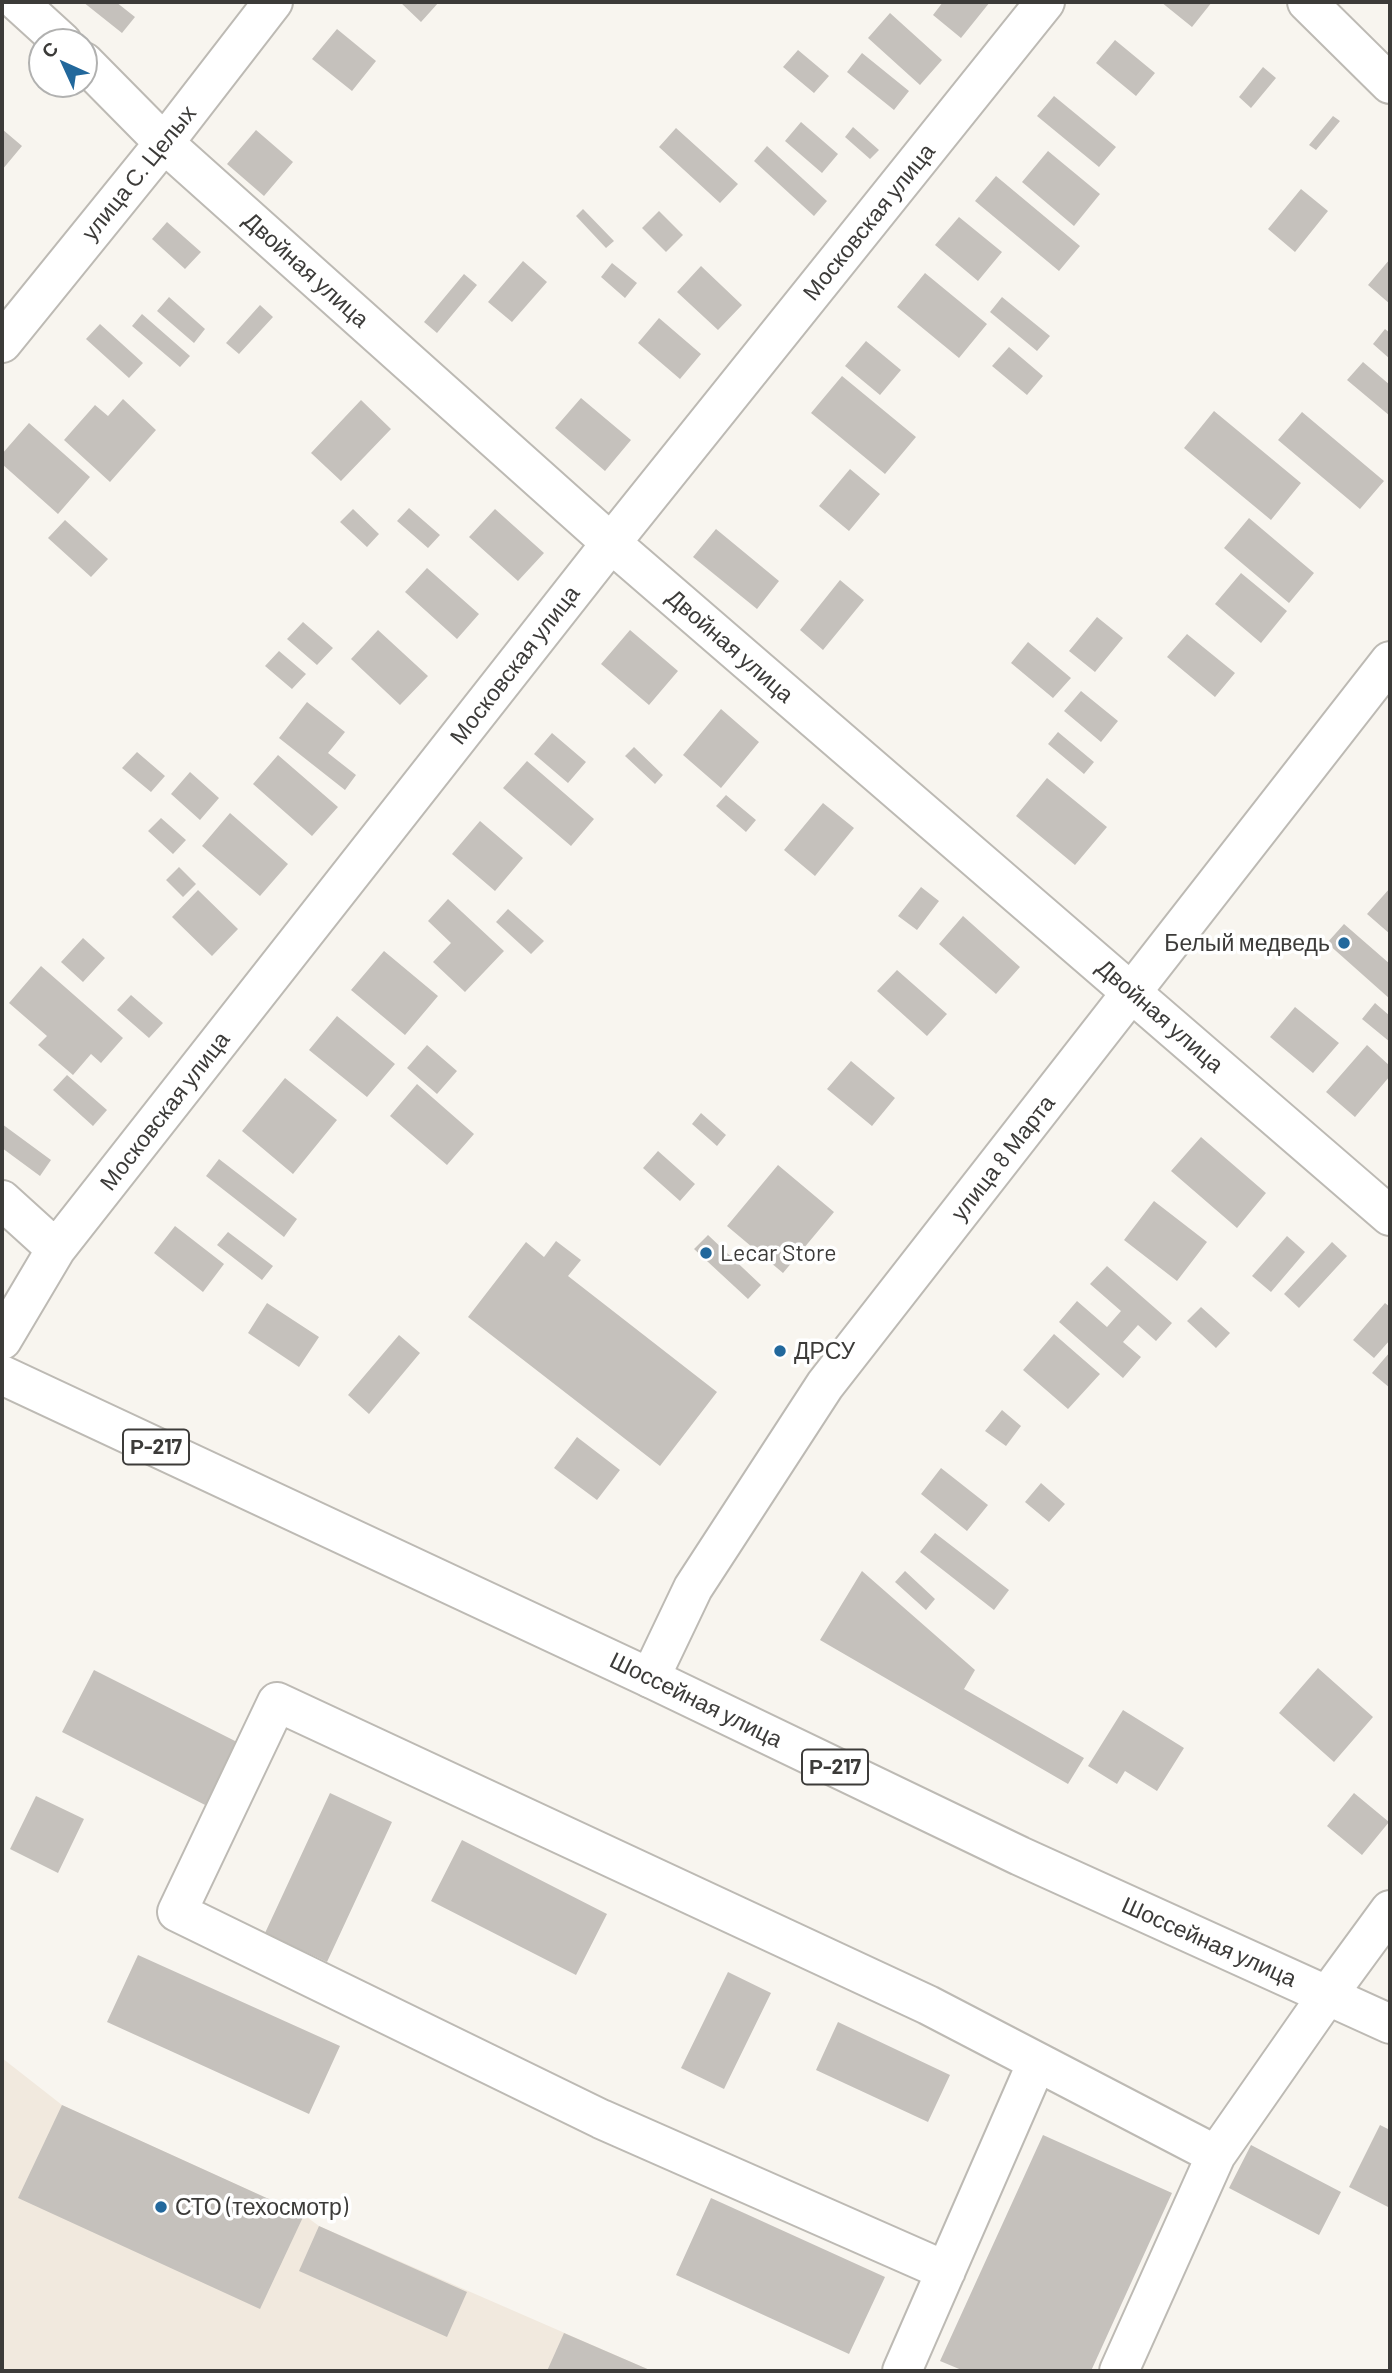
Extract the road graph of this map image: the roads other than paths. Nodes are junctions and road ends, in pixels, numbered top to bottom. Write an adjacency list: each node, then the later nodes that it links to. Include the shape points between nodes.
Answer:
1 (18, 2): 5 (main road)
2 (273, 2): 8 (main road, улица С. Целых)
3 (1045, 2): 10 (main road, Московская улица)
4 (1307, 2): 7 (main road)
5 (47, 28)
6 (98, 76): 8 (main road, Двойная улица)
7 (1390, 84)
8 (164, 143): 9 (main road, улица С. Целых); 10 (main road, Двойная улица)
9 (2, 343)
10 (611, 543): 12 (main road, Двойная улица); 15 (main road, Московская улица)
11 (1390, 661): 12 (main road, улица 8 Марта)
12 (1133, 992): 14 (main road, Двойная улица); 18 (main road, улица 8 Марта, via 824,1385 693,1588)
13 (2, 1200): 15 (main road)
14 (1390, 1216)
15 (56, 1248): 16 (main road, Московская улица)
16 (2, 1340)
17 (2, 1376): 18 (main road, Шоссейная улица / Р-217)
18 (650, 1678): 20 (main road, Шоссейная улица / Р-217, via 1020,1856)
19 (1390, 1910): 20 (main road)
20 (1327, 1996): 21 (main road, Шоссейная улица / Р-217); 23 (main road)
21 (1390, 2024)
22 (1037, 2062): 23 (main road); 24 (main road); 24 (main road, via 915,2000 277,1702 177,1912 601,2119)
23 (1216, 2155): 26 (main road)
24 (946, 2272): 25 (main road)
25 (902, 2371)
26 (1119, 2371)

